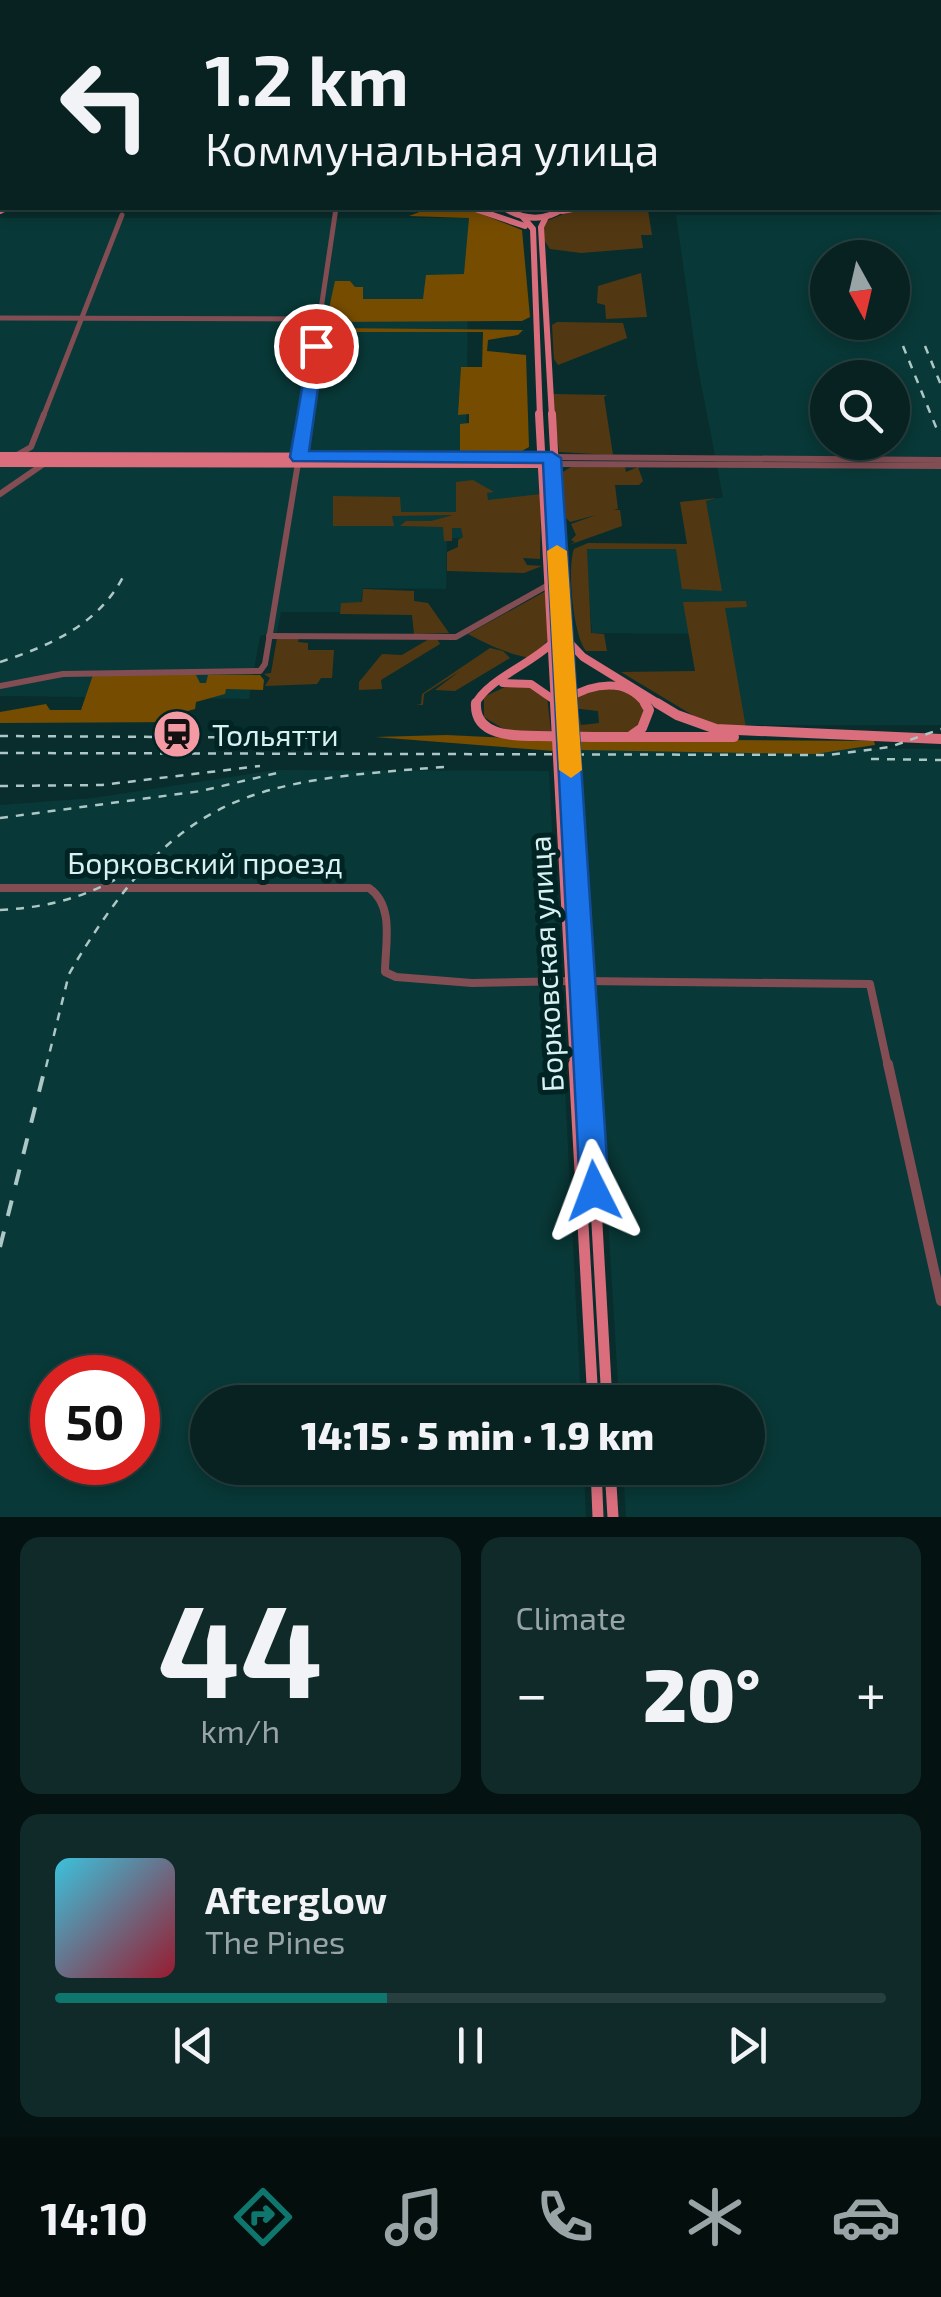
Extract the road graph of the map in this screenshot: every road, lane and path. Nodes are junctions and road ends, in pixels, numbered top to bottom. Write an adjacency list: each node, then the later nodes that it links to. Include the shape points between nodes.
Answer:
1 (336, 210): 18 (street)
2 (478, 210): 8 (main road, via 523,224)
3 (507, 210): 6 (main road)
4 (561, 210): 7 (main road)
5 (122, 215): 10 (street)
6 (523, 217): 7 (main road); 8 (main road, Борковская улица, via 532,226)
7 (546, 218): 12 (main road, Борковская улица)
8 (534, 247): 12 (main road, Борковская улица)
9 (0, 318): 10 (street)
10 (82, 318): 11 (street); 13 (street)
11 (312, 319)
12 (541, 321): 19 (main road, Борковская улица); 20 (main road, Борковская улица)
13 (31, 447): 14 (street); 16 (street)
14 (38, 456): 16 (main road); 17 (main road)
15 (0, 460): 16 (main road)
16 (12, 460): 21 (main road); 23 (street, via 25,470)
17 (100, 460): 18 (main road); 21 (main road)
18 (298, 460): 19 (main road); 27 (street)
19 (542, 461): 20 (main road); 25 (main road, Борковская улица)
20 (552, 461): 22 (street); 26 (main road, Борковская улица)
21 (45, 463): 23 (street)
22 (941, 463)
23 (23, 478): 24 (street)
24 (0, 494)
25 (550, 584): 27 (street, via 456,637); 28 (main road, Борковская улица)
26 (562, 634): 32 (main road, Борковская улица); 33 (main road, via 603,670)
27 (269, 636): 29 (street, via 265,664 256,672 62,674)
28 (553, 642): 30 (main road); 32 (main road, Борковская улица)
29 (0, 686)
30 (491, 686): 31 (main road); 32 (main road, via 531,684)
31 (480, 695): 34 (main road, bridge, via 478,719 500,734)
32 (562, 700): 34 (main road, via 593,686 626,688 648,706); 38 (main road, Борковская улица)
33 (698, 724): 35 (main road, via 702,732); 36 (main road)
34 (644, 732): 35 (main road)
35 (694, 736): 36 (main road)
36 (941, 743)
37 (0, 888): 38 (street, Борковский проезд, via 369,888 384,903 388,977)
38 (577, 981): 39 (street, Борковский проезд, via 870,984); 40 (main road, Борковская улица); 41 (main road, Борковская улица)
39 (941, 1301)
40 (592, 1385)
41 (605, 1385)
42 (597, 1485): 44 (main road)
43 (611, 1485): 45 (main road)
44 (598, 1517)
45 (613, 1517)

